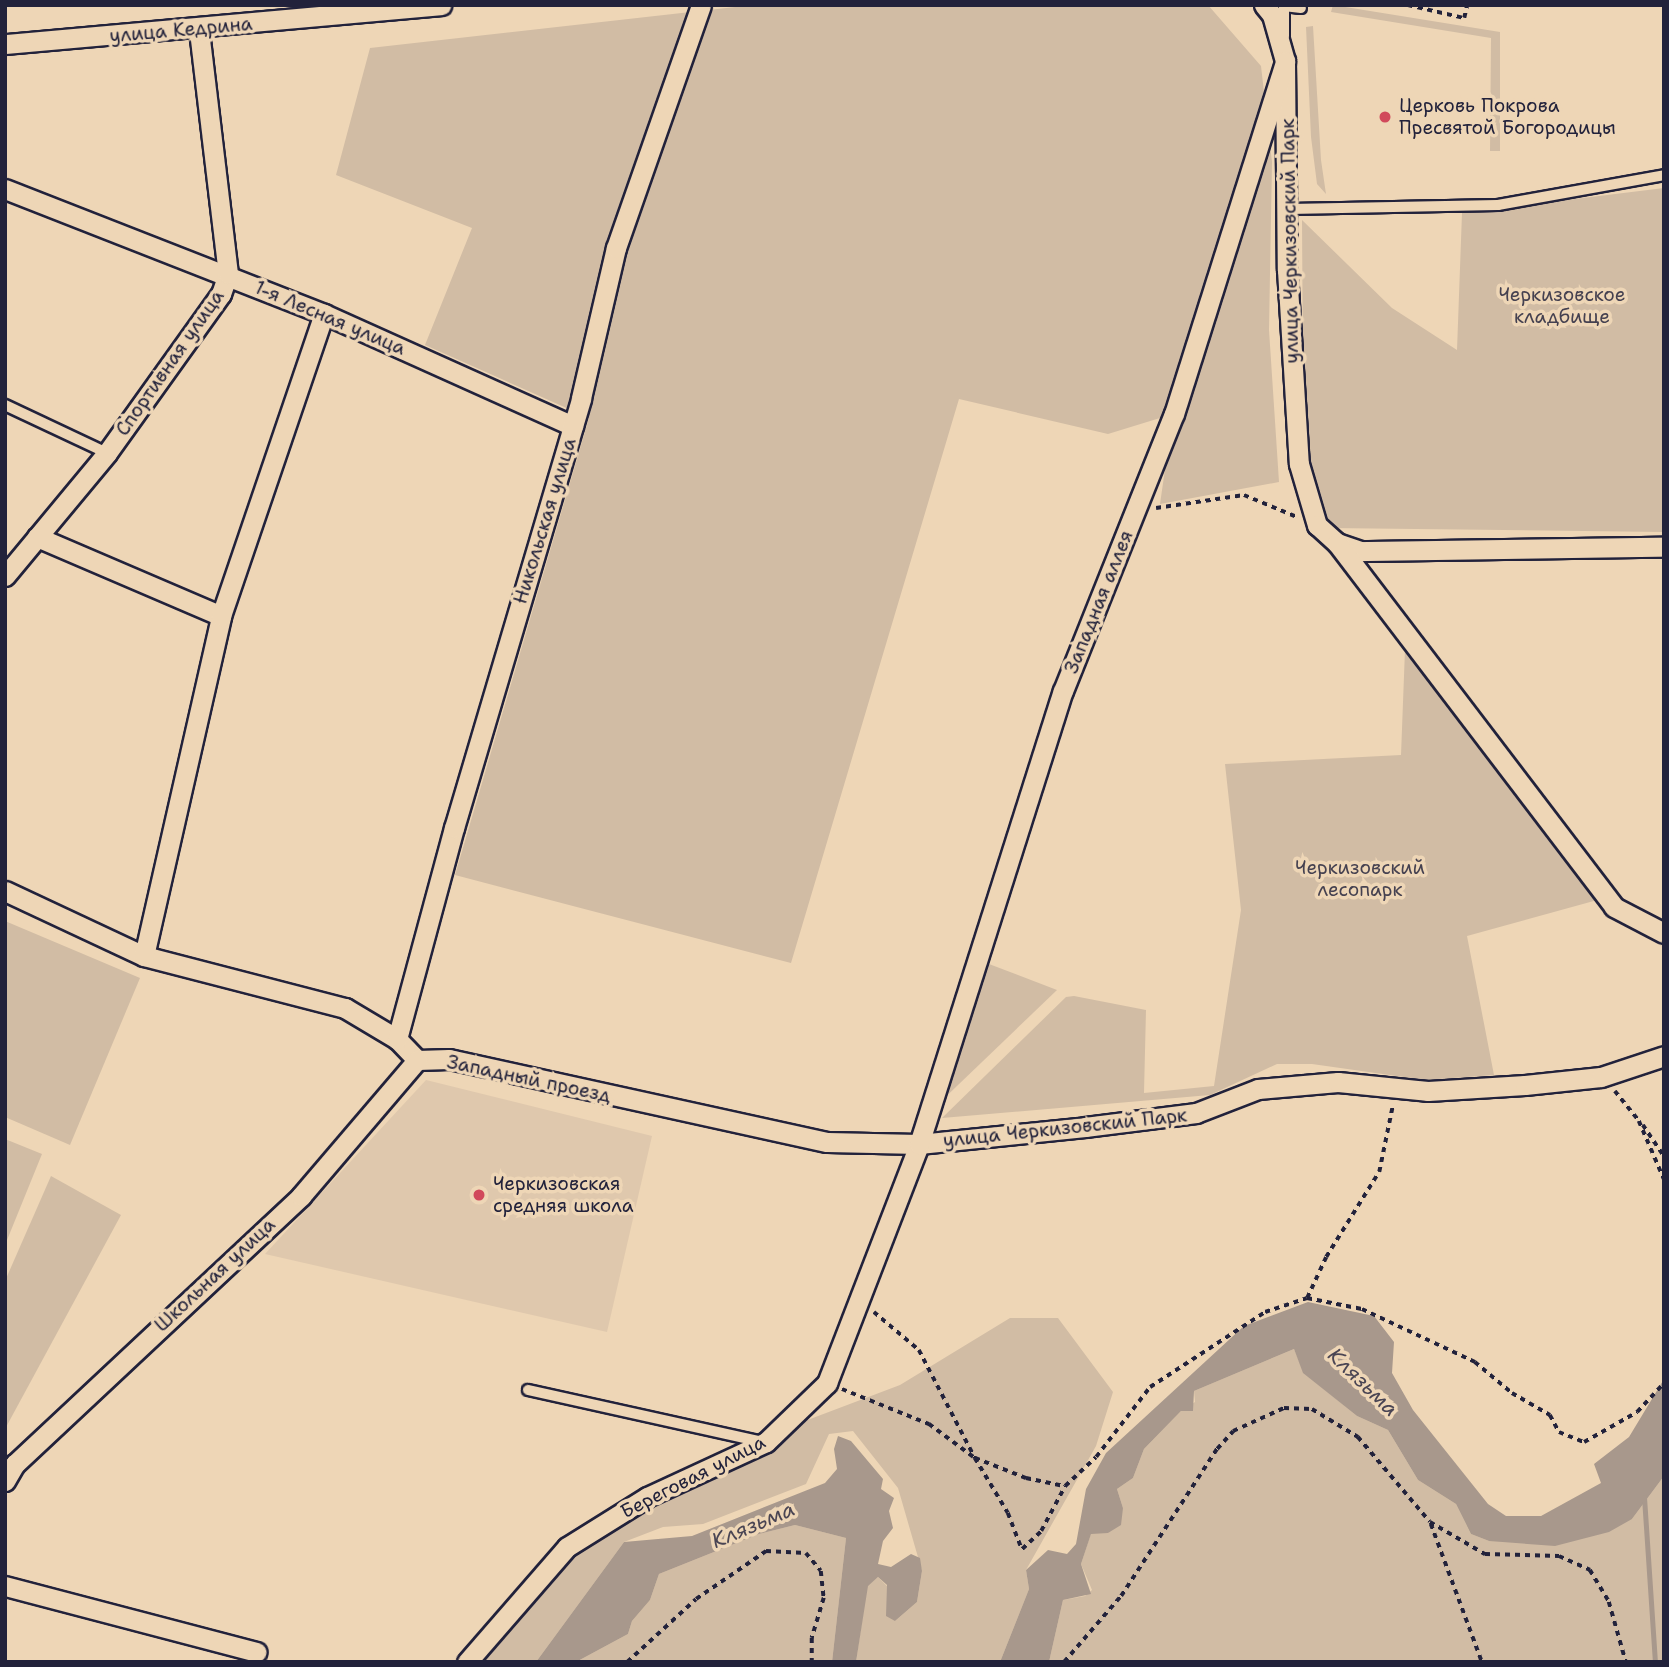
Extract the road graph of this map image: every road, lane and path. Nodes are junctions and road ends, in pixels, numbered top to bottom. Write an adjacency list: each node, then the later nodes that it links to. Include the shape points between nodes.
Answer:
1 (441, 5): 8 (street, улица Кедрина)
2 (701, 5): 17 (street, Никольская улица, via 616,248)
3 (1264, 5): 10 (street, via 1272,15)
4 (1408, 5): 5 (path, via 1464,18)
5 (1467, 5)
6 (1284, 6): 7 (lane); 10 (lane)
7 (1301, 8)
8 (199, 30): 9 (street, улица Кедрина); 14 (street, Спортивная улица)
9 (5, 44)
10 (1285, 61): 13 (street, улица Черкизовский Парк); 19 (street, Западная аллея, via 1174,414)
11 (1664, 175): 13 (lane, via 1498,205)
12 (5, 189): 14 (street, 1-я Лесная улица)
13 (1289, 209): 20 (street, улица Черкизовский Парк, via 1287,270 1299,464)
14 (228, 274): 15 (street, 1-я Лесная улица); 18 (street, Спортивная улица, via 221,294)
15 (324, 314): 17 (street, 1-я Лесная улица); 25 (street)
16 (5, 405): 18 (lane)
17 (573, 425): 29 (street, Никольская улица)
18 (107, 453): 21 (street, Спортивная улица)
19 (1136, 511): 20 (path, via 1244,495); 35 (street, Западная аллея, via 1063,691)
20 (1317, 525): 22 (street)
21 (37, 537): 24 (street, Спортивная улица); 25 (street)
22 (1337, 543): 23 (street, via 1371,551); 27 (street, via 1614,907)
23 (1664, 547)
24 (5, 576)
25 (221, 616): 28 (street)
26 (5, 891): 28 (street)
27 (1664, 933)
28 (144, 956): 29 (street, via 345,1008)
29 (397, 1039): 31 (street)
30 (1664, 1056): 32 (street, улица Черкизовский Парк)
31 (417, 1060): 35 (street, Западный проезд, via 449,1059 827,1142); 45 (street, Школьная улица, via 301,1196 15,1464)
32 (1601, 1077): 33 (street, улица Черкизовский Парк); 34 (path)
33 (1396, 1089): 35 (street, улица Черкизовский Парк, via 1338,1082 1258,1089 1196,1113); 38 (path, via 1379,1172 1326,1257)
34 (1639, 1121): 36 (path); 37 (path)
35 (919, 1144): 39 (street, Береговая улица)
36 (1664, 1156)
37 (1664, 1179)
38 (1307, 1298): 41 (path, via 1362,1309 1475,1362 1512,1394 1550,1415 1559,1432 1584,1442 1637,1412); 46 (path, via 1265,1312 1150,1387 1096,1457)
39 (859, 1299): 40 (street, Береговая улица); 44 (path, via 919,1350)
40 (827, 1383): 43 (street, Береговая улица); 44 (path, via 929,1424)
41 (1664, 1383)
42 (528, 1390): 43 (lane)
43 (766, 1442): 50 (street, Береговая улица, via 647,1497 567,1547)
44 (975, 1458): 46 (path, via 1017,1475); 46 (path, via 1008,1513 1022,1549 1041,1531)
45 (5, 1481)
46 (1065, 1486)
47 (1430, 1522): 53 (path, via 1359,1437 1312,1409 1284,1408 1233,1431 1217,1448 1121,1596); 54 (path); 55 (path, via 1485,1554 1559,1556 1590,1570 1609,1602)
48 (5, 1586): 49 (street)
49 (256, 1652)
50 (467, 1662)
51 (626, 1662): 52 (path, via 696,1599 766,1551 806,1553 821,1571 824,1598 812,1638)
52 (812, 1662)
53 (1064, 1662)
54 (1482, 1662)
55 (1626, 1662)

